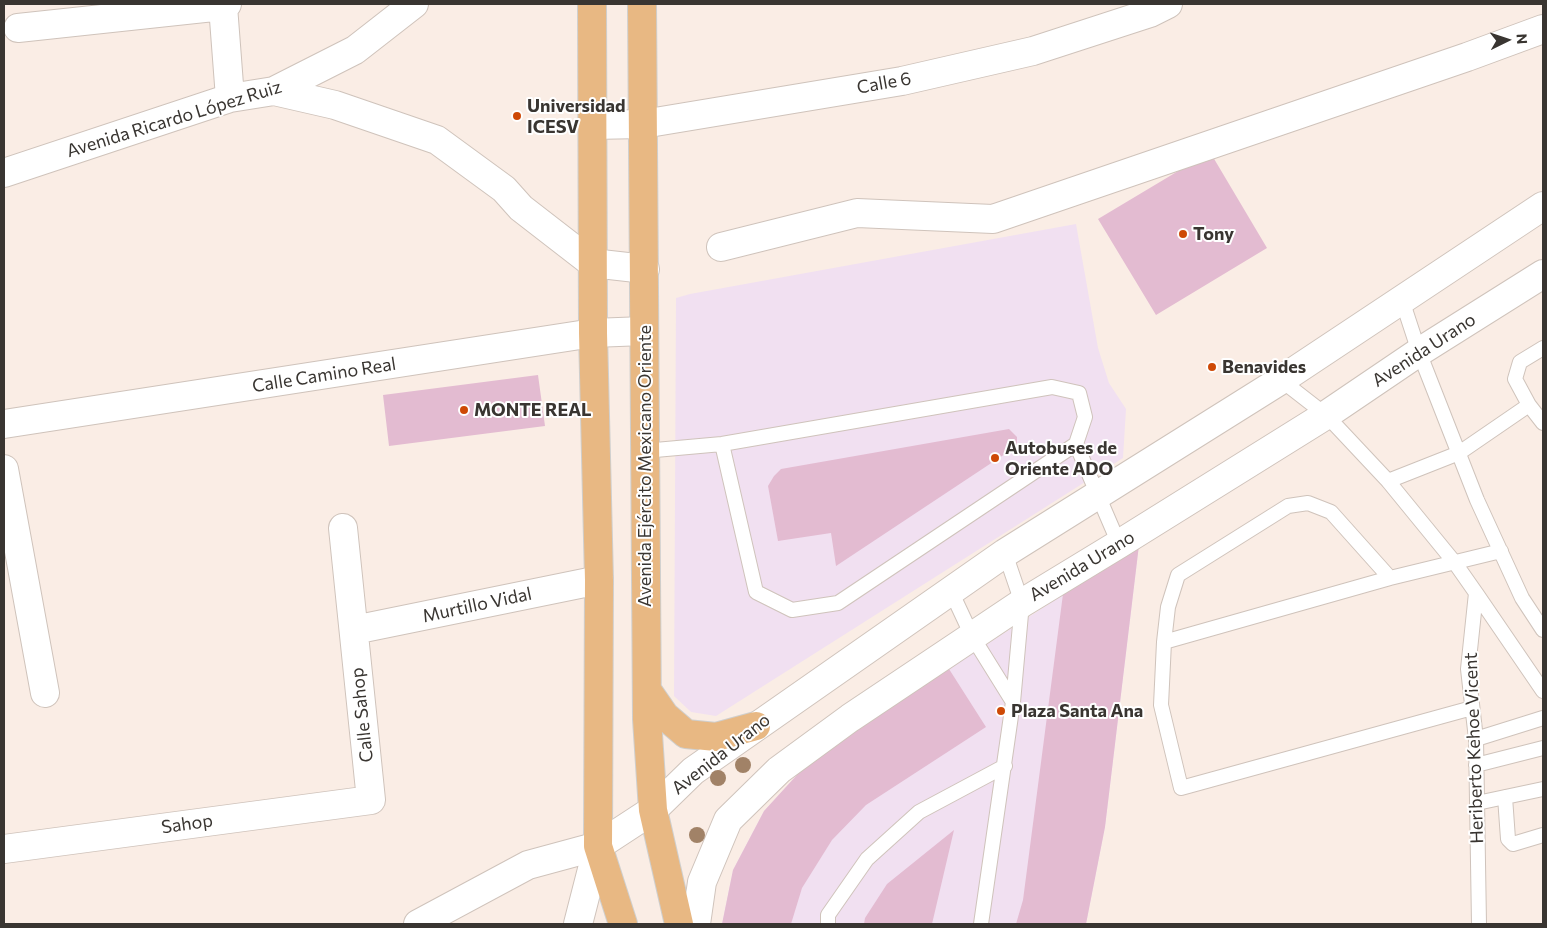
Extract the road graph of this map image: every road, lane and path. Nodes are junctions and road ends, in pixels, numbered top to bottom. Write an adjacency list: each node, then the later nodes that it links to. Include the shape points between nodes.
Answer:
1 (414, 4): 8 (street, Avenida Ricardo López Ruiz, via 356,50)
2 (592, 4): 11 (main road)
3 (642, 4): 10 (main road, Avenida Ejército Mexicano Oriente)
4 (225, 5): 6 (street); 9 (street)
5 (1156, 7): 10 (street, Calle 6, via 1033,51 902,81)
6 (18, 28)
7 (1543, 29): 14 (street, via 993,219 858,213)
8 (274, 91): 9 (street, Avenida Ricardo López Ruiz); 15 (street, via 335,105 437,140 504,189 521,208)
9 (230, 98): 12 (street, Avenida Ricardo López Ruiz)
10 (643, 124): 11 (street, Calle 6); 16 (main road, Avenida Ejército Mexicano Oriente)
11 (592, 125): 15 (main road)
12 (4, 173)
13 (1543, 206): 18 (street, Avenida Urano)
14 (721, 247)
15 (592, 263): 16 (street); 20 (main road)
16 (645, 269): 19 (main road, Avenida Ejército Mexicano Oriente)
17 (1543, 274): 22 (street, Avenida Urano)
18 (1402, 300): 22 (lane); 23 (street, Avenida Urano)
19 (644, 330): 20 (street, Calle Camino Real); 30 (main road, Avenida Ejército Mexicano Oriente)
20 (592, 333): 27 (street, Calle Camino Real); 41 (main road)
21 (1543, 348): 24 (lane, via 1520,362 1515,379)
22 (1420, 352): 25 (street, Avenida Urano); 31 (lane)
23 (1281, 380): 25 (lane); 34 (street, Avenida Urano)
24 (1528, 405): 26 (lane); 31 (lane)
25 (1326, 415): 33 (lane); 36 (street, Avenida Urano)
26 (1543, 423)
27 (4, 424)
28 (722, 444): 29 (lane, via 1052,387 1079,393 1085,417); 29 (lane, via 756,592 792,610 838,603); 30 (lane)
29 (1076, 444): 34 (lane)
30 (644, 451): 49 (main road, Avenida Ejército Mexicano Oriente)
31 (1459, 453): 33 (lane); 37 (lane)
32 (4, 469): 51 (street)
33 (1388, 481): 39 (lane)
34 (1098, 495): 36 (lane); 38 (street, Avenida Urano)
35 (343, 528): 45 (street, Calle Sahop)
36 (1118, 544): 44 (street, Avenida Urano)
37 (1501, 551): 39 (lane); 46 (lane, via 1522,598)
38 (1005, 553): 42 (street, Avenida Urano); 44 (lane)
39 (1455, 563): 40 (lane); 43 (lane)
40 (1390, 578): 48 (lane); 48 (lane, via 1331,512 1308,503 1288,506 1178,575 1168,607)
41 (599, 580): 45 (street, Murtillo Vidal); 66 (main road)
42 (951, 591): 47 (lane); 55 (street, Avenida Urano)
43 (1476, 593): 50 (lane); 53 (lane, Heriberto Kehoe Vicent, via 1468,669)
44 (1022, 603): 47 (street, Avenida Urano); 52 (lane)
45 (354, 630): 62 (street, Calle Sahop)
46 (1543, 630)
47 (972, 636): 52 (lane); 72 (street, Avenida Urano, via 778,770 728,820 702,882)
48 (1164, 642): 53 (lane, via 1161,705 1181,788)
49 (647, 690): 55 (main road, via 666,716 686,734 716,737); 64 (main road, Avenida Ejército Mexicano Oriente)
50 (1543, 691)
51 (45, 693)
52 (1013, 702): 59 (lane)
53 (1472, 708): 56 (lane, Heriberto Kehoe Vicent)
54 (1543, 718): 56 (lane)
55 (756, 726): 64 (street, Avenida Urano, via 694,771)
56 (1476, 739): 58 (lane, Heriberto Kehoe Vicent)
57 (1543, 748): 58 (lane)
58 (1476, 765): 63 (lane, Heriberto Kehoe Vicent)
59 (1005, 766): 73 (lane, via 919,812 867,859 828,915); 74 (lane)
60 (1543, 789): 61 (lane)
61 (1505, 797): 63 (lane); 65 (lane, via 1508,839 1513,844)
62 (371, 800): 67 (street, Sahop)
63 (1477, 803): 75 (lane, Heriberto Kehoe Vicent)
64 (653, 810): 66 (street, Avenida Urano); 71 (main road, Avenida Ejército Mexicano Oriente)
65 (1543, 835)
66 (598, 846): 68 (street, Avenida Urano, via 528,865); 69 (street); 70 (main road)
67 (4, 849)
68 (418, 924)
69 (578, 924)
70 (623, 924)
71 (680, 924)
72 (696, 924)
73 (828, 924)
74 (981, 924)
75 (1479, 924)

